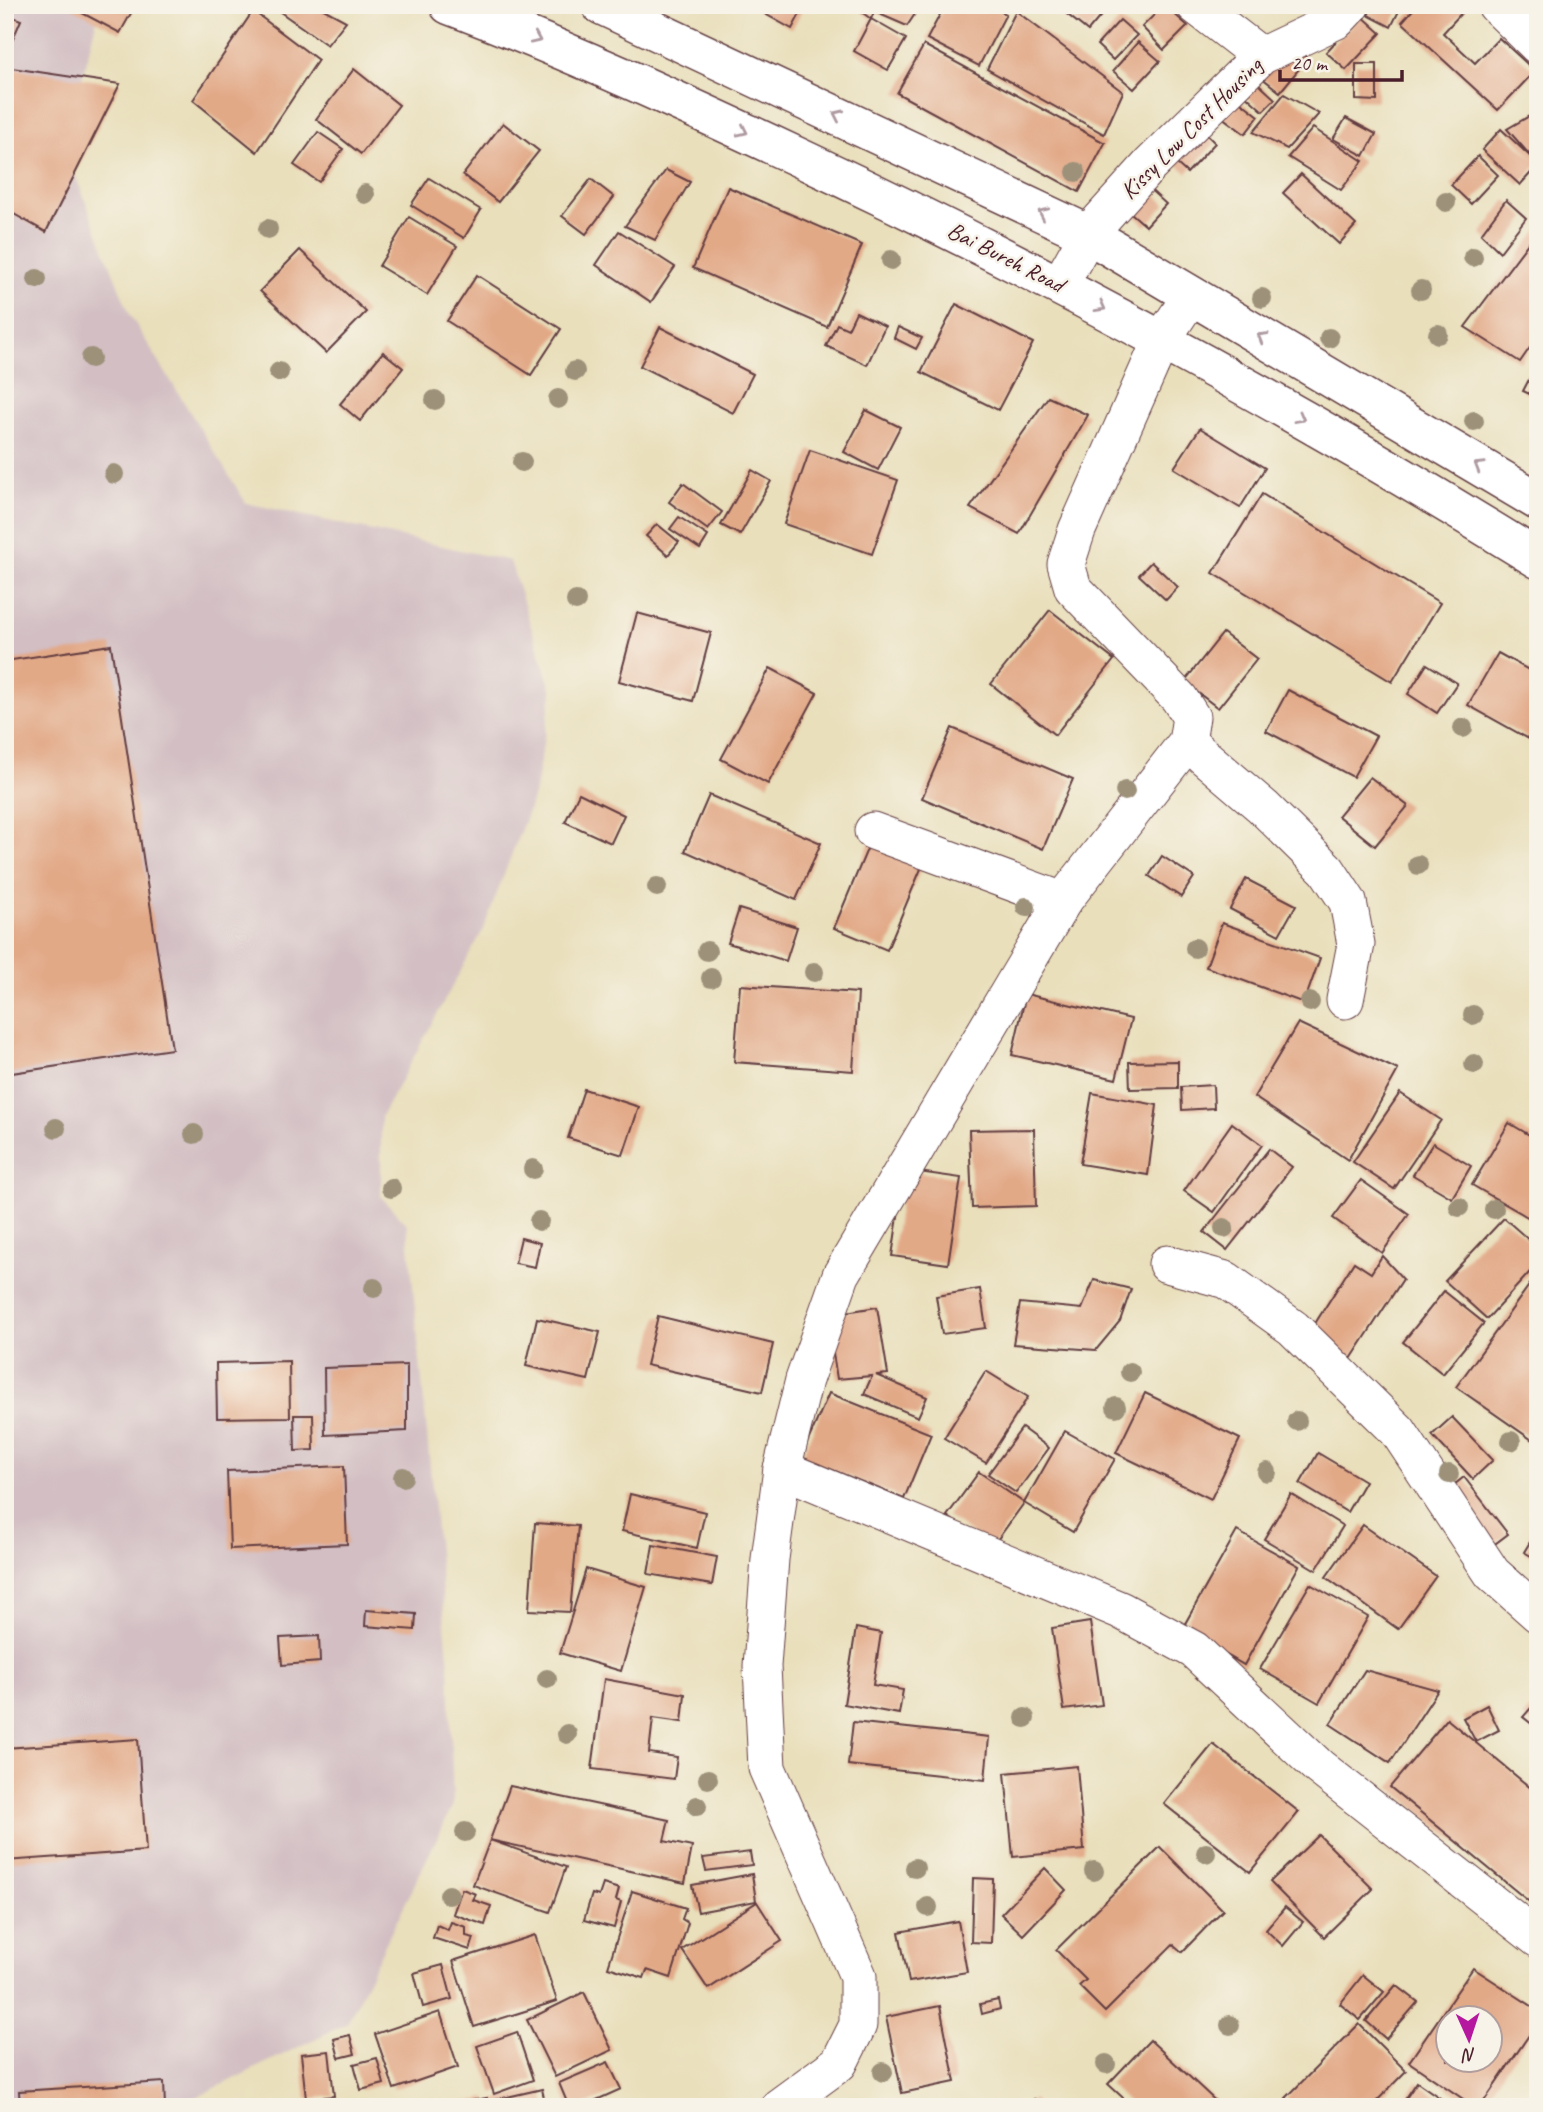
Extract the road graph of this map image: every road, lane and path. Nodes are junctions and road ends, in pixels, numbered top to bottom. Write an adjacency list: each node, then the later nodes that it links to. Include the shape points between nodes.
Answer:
1 (449, 5): 9 (highway, Bai Bureh Road, one-way to 9, via 716,119)
2 (601, 5): 8 (highway, one-way to 2)
3 (1195, 5): 7 (street)
4 (1351, 5): 7 (street, Kissy Low Cost Housing, via 1337,20)
5 (1496, 5): 6 (street)
6 (1538, 46)
7 (1261, 56): 8 (street, Kissy Low Cost Housing, via 1150,165)
8 (1088, 234): 9 (street, Kissy Low Cost Housing); 10 (highway)
9 (1060, 284): 11 (highway, Bai Bureh Road, one-way to 11)
10 (1191, 296): 11 (street); 12 (highway, one-way to 10)
11 (1161, 341): 13 (highway, Bai Bureh Road, one-way to 13, via 1405,477); 14 (street, via 1066,564 1073,588 1179,698 1191,717)
12 (1538, 501)
13 (1538, 559)
14 (1186, 742): 16 (street); 17 (street, via 1263,807 1327,870 1348,902 1356,944)
15 (873, 831): 16 (street)
16 (1063, 901): 19 (street, via 841,1276 804,1380)
17 (1345, 1000)
18 (1167, 1264): 20 (street, via 1226,1280 1293,1328 1398,1431 1492,1573)
19 (782, 1469): 21 (street, via 1121,1610 1194,1650 1319,1766); 22 (street, via 762,1666 767,1768 858,1976 858,2025 839,2063)
20 (1538, 1614)
21 (1538, 1939)
22 (779, 2107)

